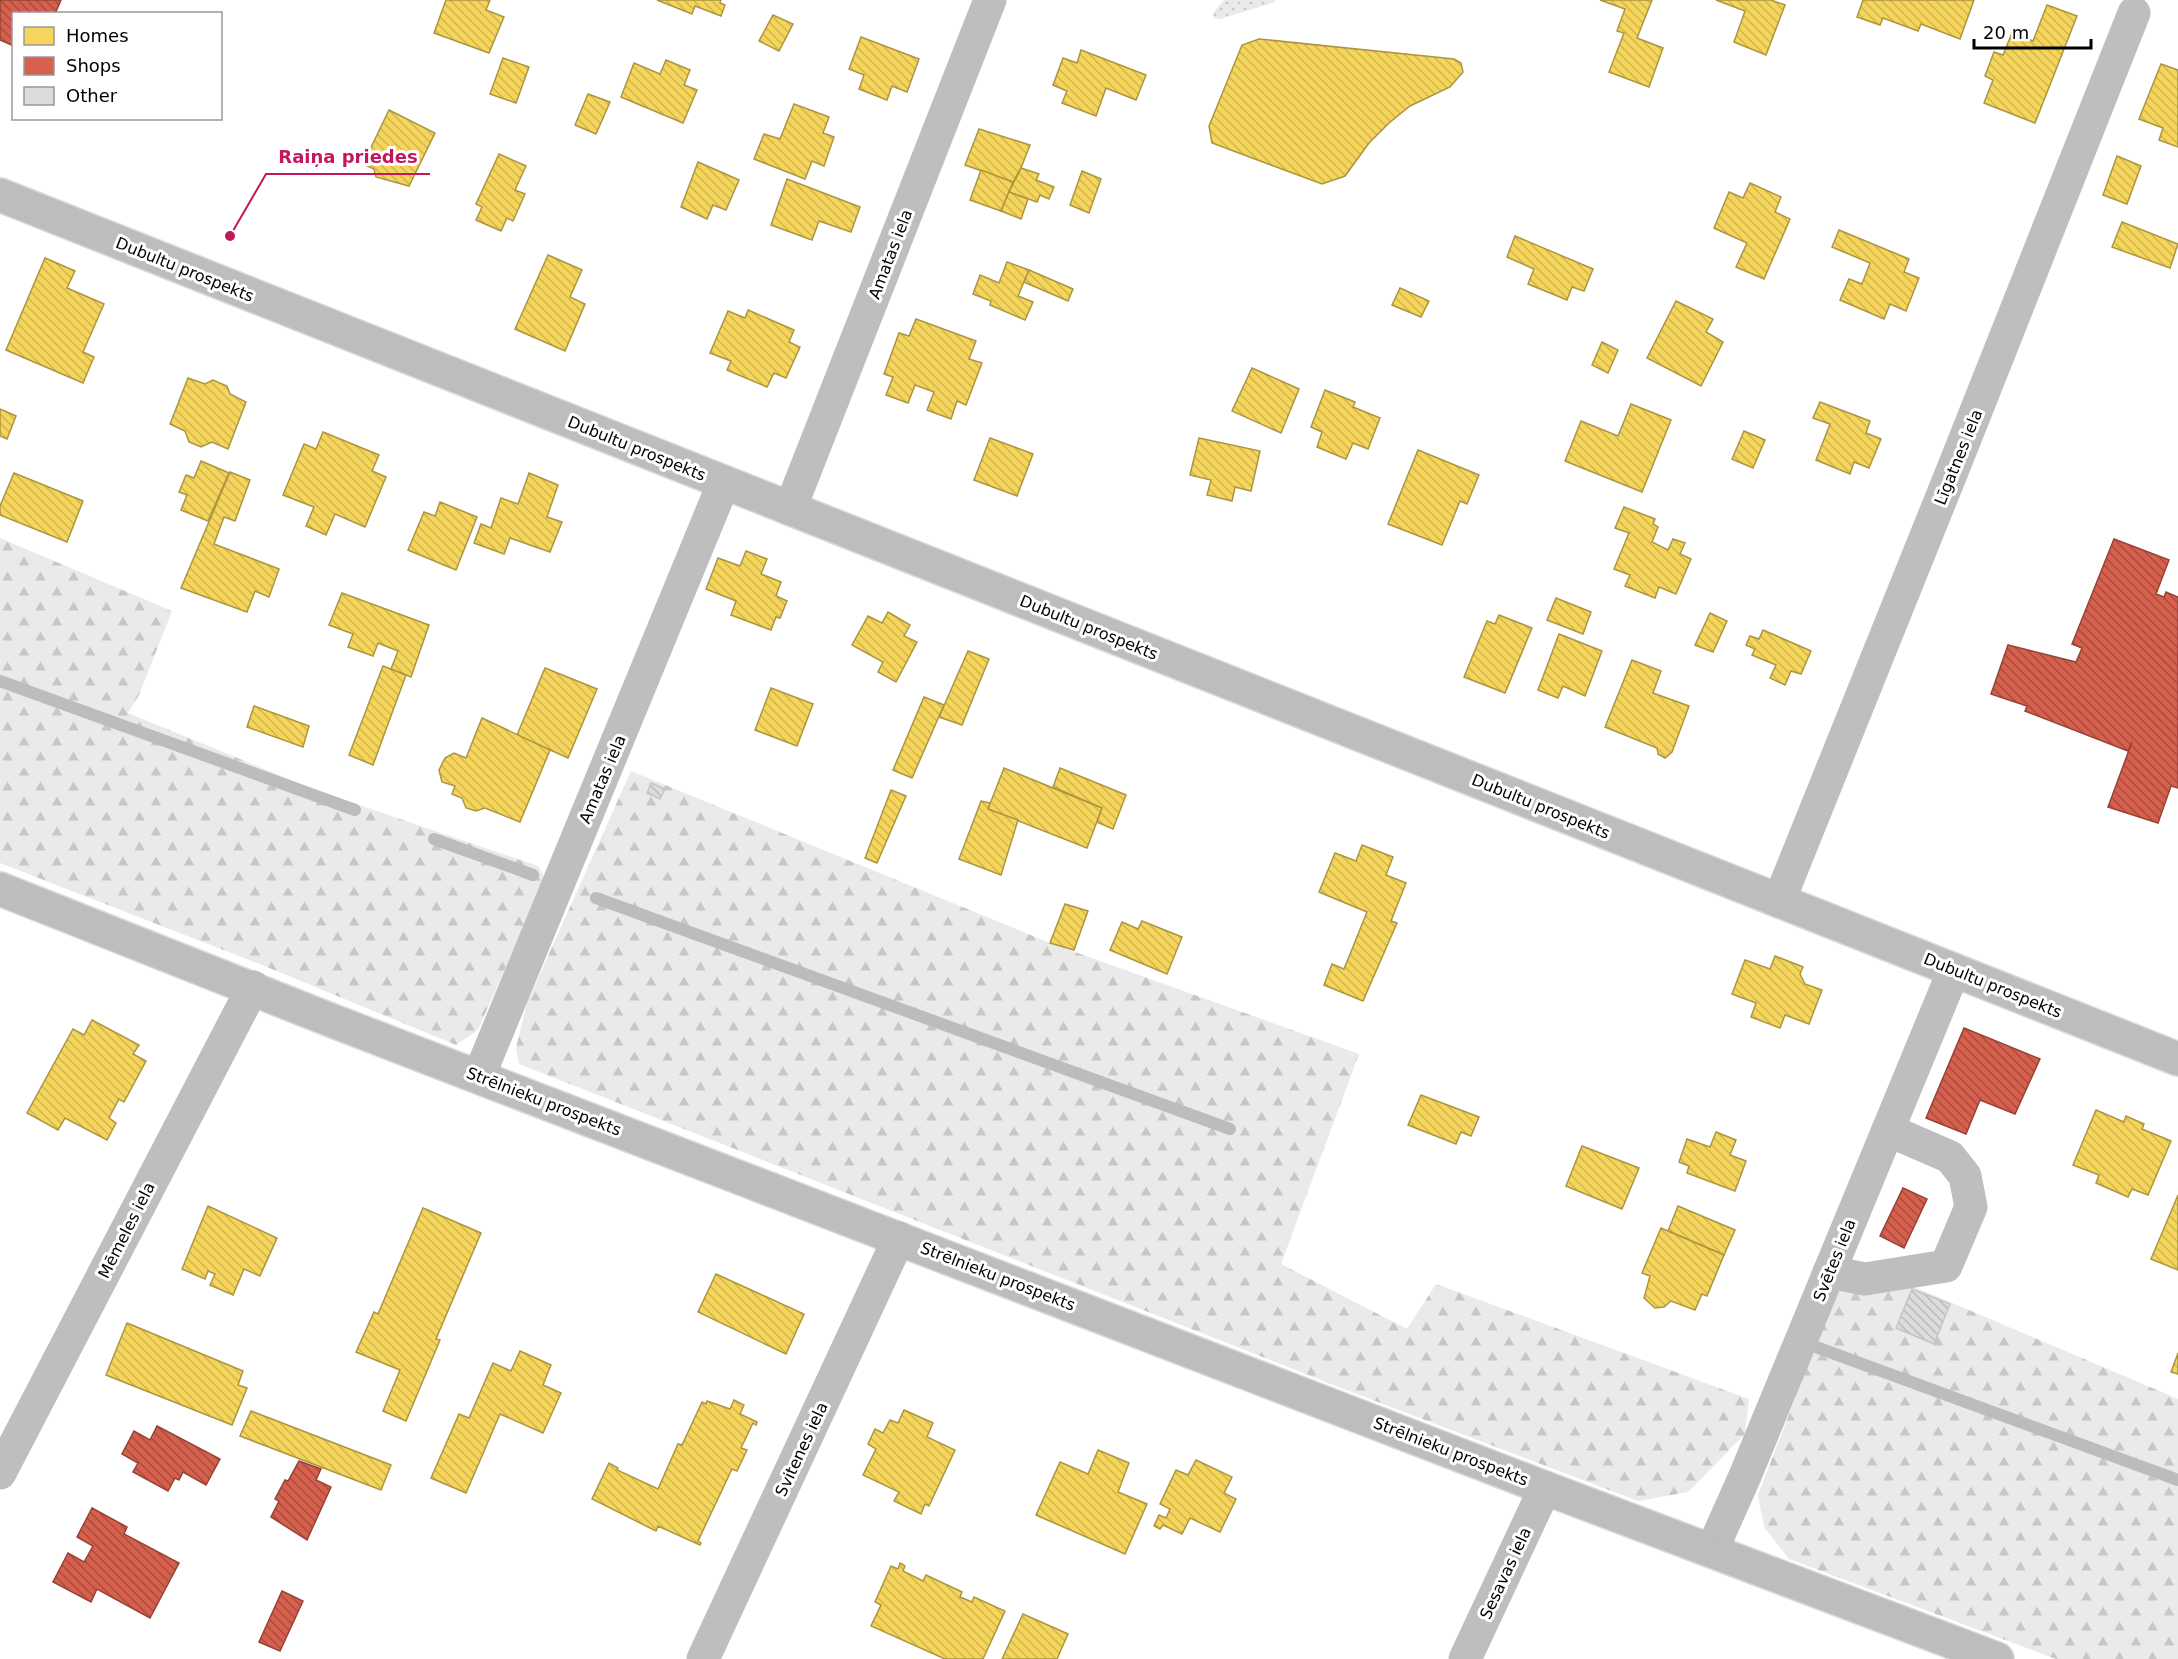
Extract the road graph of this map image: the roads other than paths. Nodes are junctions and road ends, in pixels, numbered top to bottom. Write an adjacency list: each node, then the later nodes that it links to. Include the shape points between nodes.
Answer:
1 (990, 0): 5 (street, Amatas iela)
2 (2134, 13): 7 (street, Līgatnes iela)
3 (0, 195): 4 (main road, Dubultu prospekts)
4 (724, 482): 5 (main road, Dubultu prospekts); 11 (street, Amatas iela)
5 (790, 509): 7 (main road, Dubultu prospekts)
6 (0, 889): 9 (main road, Strēlnieku prospekts)
7 (1779, 901): 8 (main road, Dubultu prospekts)
8 (1954, 970): 10 (main road, Dubultu prospekts); 12 (street, Svētes iela)
9 (253, 987): 11 (main road, Strēlnieku prospekts); 15 (street, Mēmeles iela)
10 (2178, 1059)
11 (479, 1076): 13 (main road, Strēlnieku prospekts)
12 (1888, 1130): 14 (street, Svētes iela); 14 (street, via 1950,1157 1965,1176 1971,1207 1946,1266 1865,1279)
13 (899, 1238): 16 (main road, Strēlnieku prospekts); 18 (street, Svitenes iela)
14 (1829, 1272): 17 (street, Svētes iela)
15 (0, 1473)
16 (1545, 1488): 17 (main road, Strēlnieku prospekts); 19 (street, Sesavas iela)
17 (1712, 1550): 20 (main road, Strēlnieku prospekts)
18 (704, 1659)
19 (1465, 1659)
20 (1997, 1659)

